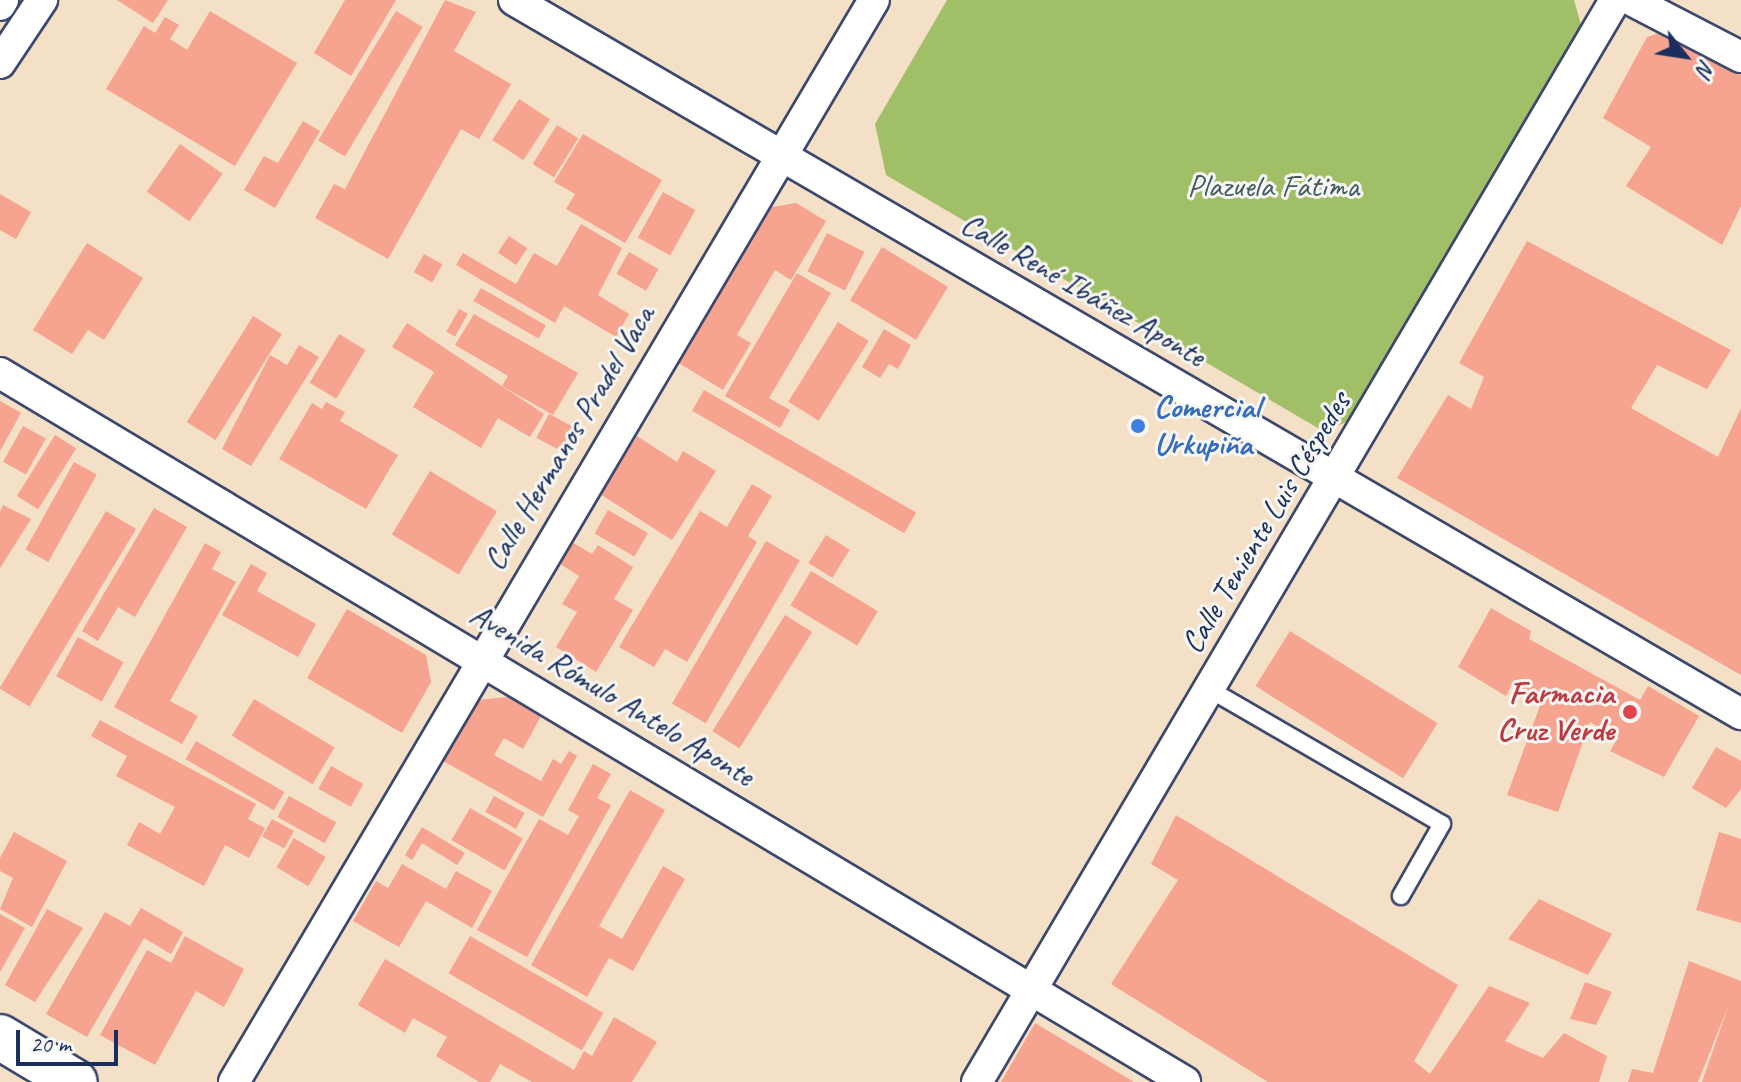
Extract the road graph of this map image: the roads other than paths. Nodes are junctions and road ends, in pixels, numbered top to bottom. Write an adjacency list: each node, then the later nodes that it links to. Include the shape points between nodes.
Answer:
1 (3, 0): 7 (street)
2 (42, 0): 9 (street)
3 (514, 0): 10 (street, Calle René Ibáñez Aponte)
4 (874, 0): 10 (street, Calle Hermanos Pradel Vaca)
5 (1615, 0): 12 (street, Calle Teniente Luis Céspedes)
6 (1631, 0): 8 (street)
7 (0, 5)
8 (1741, 57)
9 (0, 63)
10 (779, 156): 12 (street, Calle René Ibáñez Aponte); 13 (street, Calle Hermanos Pradel Vaca)
11 (0, 373): 13 (street, Avenida Rómulo Antelo Aponte)
12 (1336, 477): 14 (street, Calle Teniente Luis Céspedes); 15 (street, Calle René Ibáñez Aponte)
13 (480, 658): 17 (street, Avenida Rómulo Antelo Aponte); 20 (street, Calle Hermanos Pradel Vaca)
14 (1209, 689): 16 (lane, via 1442,824); 17 (street, Calle Teniente Luis Céspedes)
15 (1741, 714)
16 (1401, 896)
17 (1032, 989): 21 (street, Calle Teniente Luis Céspedes); 22 (street, Avenida Rómulo Antelo Aponte)
18 (0, 1037): 19 (main road)
19 (75, 1082)
20 (234, 1082)
21 (977, 1082)
22 (1185, 1082)

